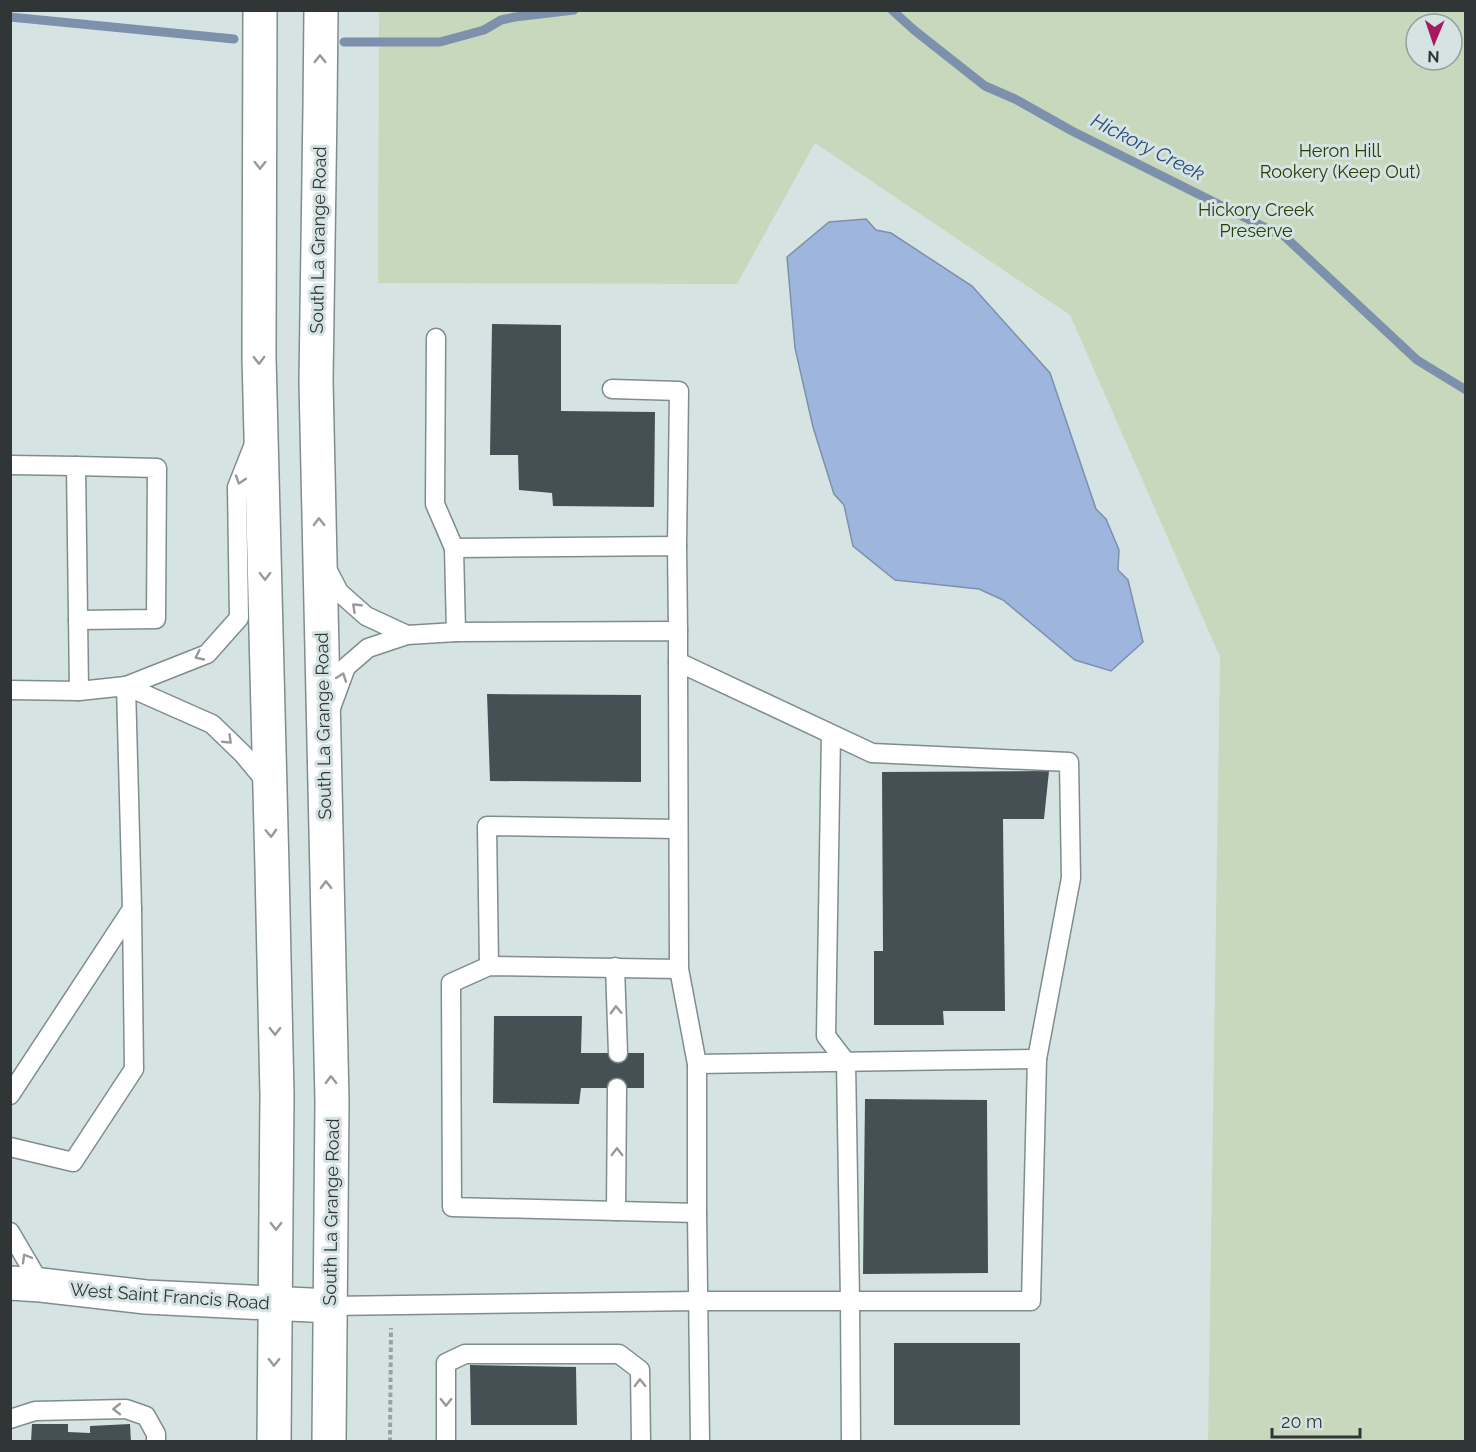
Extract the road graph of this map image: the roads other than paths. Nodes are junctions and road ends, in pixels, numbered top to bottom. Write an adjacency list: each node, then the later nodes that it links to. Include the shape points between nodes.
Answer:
1 (260, 10): 5 (main road, one-way to 5)
2 (321, 10): 10 (main road, South La Grange Road, one-way to 2, via 316,381)
3 (436, 338): 9 (lane, via 435,504)
4 (612, 389): 8 (lane, via 679,391)
5 (261, 425): 16 (lane, one-way to 16, via 237,487 240,618 207,654); 21 (main road, one-way to 21)
6 (10, 465): 7 (lane)
7 (76, 466): 11 (lane); 11 (lane, via 157,468 156,619)
8 (676, 546): 9 (lane); 12 (lane)
9 (454, 548): 13 (lane)
10 (320, 555): 14 (lane, one-way to 10, via 366,616 339,592); 19 (main road, South La Grange Road)
11 (78, 620): 18 (lane)
12 (678, 631): 13 (lane); 15 (lane)
13 (456, 632): 14 (lane)
14 (407, 635): 19 (lane, one-way to 14, via 346,667 368,648)
15 (678, 662): 20 (lane); 22 (lane)
16 (126, 687): 18 (lane); 21 (lane, one-way to 21, via 212,724); 23 (lane)
17 (10, 690): 18 (lane)
18 (79, 691)
19 (323, 732): 41 (main road, South La Grange Road, one-way to 19, via 332,1101)
20 (831, 734): 28 (lane, via 872,753 1069,762 1071,878); 29 (lane, via 826,1036)
21 (270, 787): 40 (main road, one-way to 40, via 277,1095)
22 (678, 829): 24 (lane, via 487,826); 26 (lane)
23 (132, 909): 32 (lane); 33 (lane, via 134,1069 73,1162)
24 (489, 966): 25 (lane); 34 (lane, via 451,983 452,1207)
25 (615, 967): 26 (lane); 27 (lane, one-way to 25)
26 (679, 969): 30 (lane)
27 (618, 1053)
28 (1037, 1059): 29 (lane); 39 (lane, via 1031,1301)
29 (846, 1062): 30 (lane); 39 (lane)
30 (698, 1064): 35 (lane)
31 (617, 1088): 34 (lane, one-way to 31)
32 (10, 1095)
33 (10, 1147)
34 (616, 1211): 35 (lane)
35 (697, 1213): 38 (lane)
36 (10, 1232): 37 (lane, one-way to 36)
37 (22, 1288): 40 (main road, West Saint Francis Road)
38 (698, 1301): 39 (lane); 41 (lane); 48 (lane)
39 (850, 1301): 49 (lane)
40 (275, 1304): 41 (main road, West Saint Francis Road); 44 (main road, one-way to 44)
41 (330, 1306): 45 (main road, South La Grange Road)
42 (10, 1419): 43 (lane, one-way to 42, via 146,1416 126,1409 34,1411)
43 (156, 1442)
44 (273, 1442)
45 (328, 1442)
46 (446, 1442): 47 (lane, one-way to 46, via 640,1370 619,1354 465,1354 446,1363)
47 (641, 1442)
48 (700, 1442)
49 (851, 1442)

